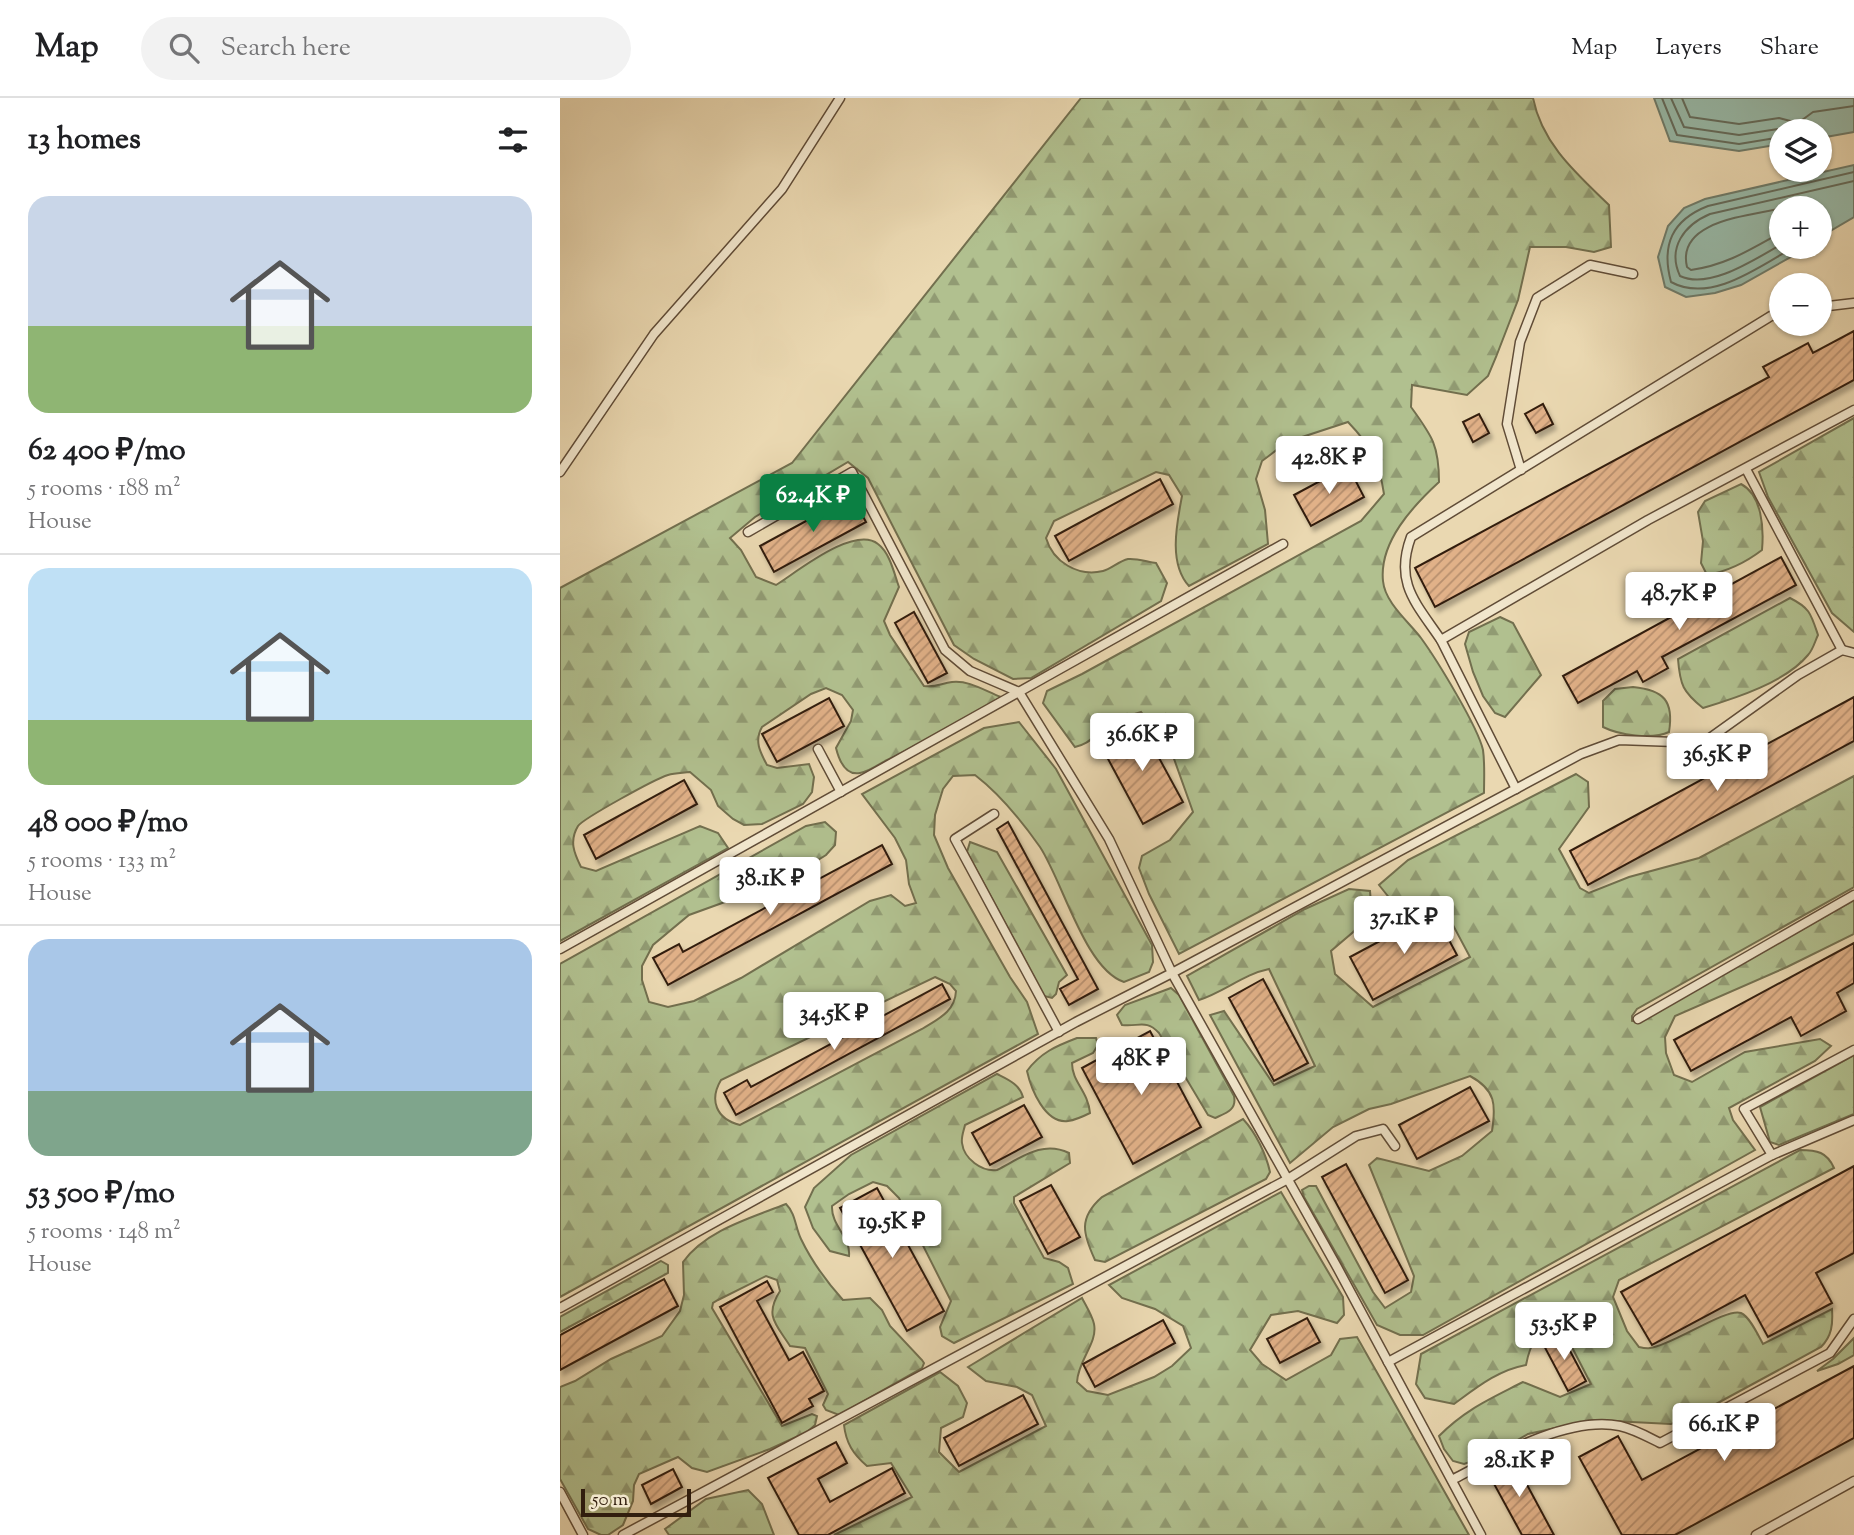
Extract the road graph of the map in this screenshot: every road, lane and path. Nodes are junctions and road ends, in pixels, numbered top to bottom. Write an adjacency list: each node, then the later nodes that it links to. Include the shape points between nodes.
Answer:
1 (841, 98): 9 (lane, via 782,189 654,334)
2 (1633, 274): 8 (lane, via 1590,265 1537,298 1520,342 1507,424)
3 (1854, 303): 4 (lane)
4 (1832, 306)
5 (1769, 317): 8 (lane)
6 (1854, 410): 7 (lane)
7 (1746, 469): 12 (lane); 13 (lane)
8 (1521, 470): 12 (lane, via 1411,537 1404,556 1410,596)
9 (560, 472)
10 (748, 532): 15 (lane, via 852,472 946,650 970,671)
11 (1283, 544): 15 (lane)
12 (1441, 640): 17 (lane)
13 (1842, 650): 14 (lane); 17 (lane, via 1798,675 1703,743 1619,740 1581,754)
14 (1854, 653)
15 (1019, 692): 18 (lane); 22 (lane, via 1109,839)
16 (818, 749): 18 (lane)
17 (1516, 789): 22 (lane)
18 (841, 792): 21 (lane)
19 (995, 814): 24 (lane, via 955,839)
20 (1854, 895): 23 (lane)
21 (560, 948)
22 (1172, 973): 24 (lane); 29 (lane)
23 (1638, 1019)
24 (1059, 1032): 30 (lane)
25 (1854, 1050): 28 (lane, via 1744,1109)
26 (1854, 1120): 28 (lane)
27 (1395, 1146): 29 (lane, via 1383,1129 1356,1136)
28 (1772, 1155): 32 (lane)
29 (1288, 1179): 32 (lane); 37 (lane)
30 (560, 1308)
31 (1854, 1319): 33 (lane, via 1830,1353 1661,1443 1620,1426 1580,1426 1525,1442)
32 (1388, 1362): 33 (lane)
33 (1452, 1480): 38 (lane)
34 (1854, 1481): 39 (lane)
35 (560, 1492): 36 (lane)
36 (583, 1535)
37 (623, 1535)
38 (1481, 1535)
39 (1756, 1535)

